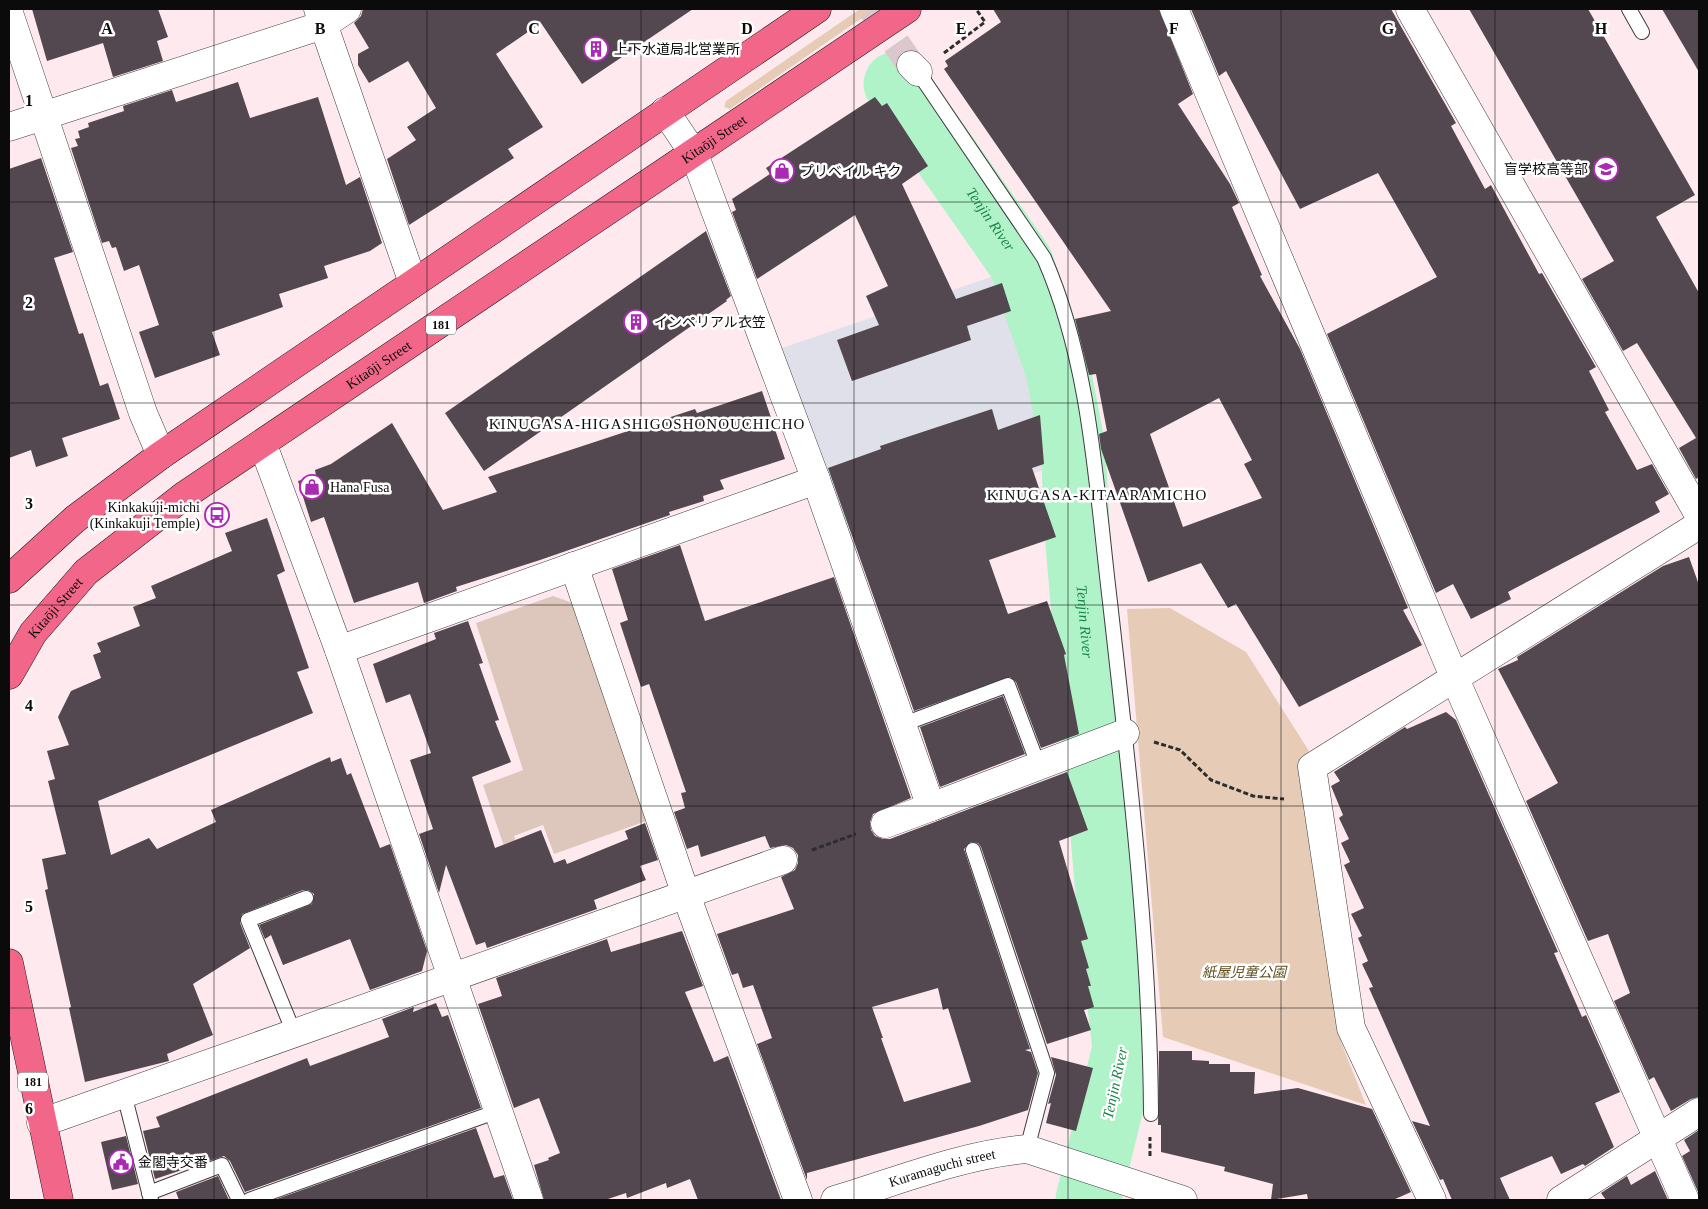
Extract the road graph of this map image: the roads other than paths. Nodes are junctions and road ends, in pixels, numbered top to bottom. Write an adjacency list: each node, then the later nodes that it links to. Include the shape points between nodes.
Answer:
1 (347, 9): 8 (street)
2 (818, 9): 11 (main road)
3 (907, 9): 14 (main road, Kitaōji Street / 181)
4 (1174, 9): 25 (street)
5 (1410, 9): 19 (street)
6 (1629, 9): 9 (lane)
7 (9, 13): 12 (street)
8 (320, 17): 12 (street); 15 (street)
9 (1642, 32)
10 (914, 69): 27 (lane, via 1044,258 1057,288 1087,408)
11 (666, 111): 14 (street); 15 (main road)
12 (44, 116): 13 (street); 17 (street, via 143,413)
13 (9, 127)
14 (694, 154): 16 (main road, Kitaōji Street / 181); 18 (street)
15 (413, 283): 17 (main road)
16 (263, 445): 23 (street); 24 (main road, Kitaōji Street / 181, via 185,495 86,572 33,633)
17 (161, 455): 22 (main road, via 75,519)
18 (816, 480): 21 (street); 26 (street)
19 (1699, 515)
20 (1699, 525): 25 (street)
21 (574, 566): 23 (street); 33 (street)
22 (9, 579)
23 (339, 650): 36 (street)
24 (9, 675)
25 (1455, 679): 43 (street); 53 (street, via 1312,767 1351,1028)
26 (901, 724): 28 (lane, via 1008,685); 29 (street)
27 (1120, 735): 28 (street); 41 (lane, via 1144,953)
28 (1039, 767): 29 (street)
29 (931, 807): 30 (street)
30 (885, 824)
31 (973, 850): 44 (lane, via 1047,1073)
32 (783, 860): 33 (street)
33 (686, 894): 36 (street); 50 (street)
34 (306, 898): 37 (lane, via 248,920)
35 (9, 963): 42 (main road, 181)
36 (453, 977): 37 (street); 39 (street)
37 (294, 1033): 38 (street)
38 (124, 1094): 42 (street); 45 (lane)
39 (498, 1111): 48 (lane); 49 (street)
40 (1699, 1112): 43 (street)
41 (1151, 1114)
42 (41, 1123): 46 (main road, 181)
43 (1657, 1140): 54 (street); 55 (street)
44 (1039, 1153): 51 (street, Kuramaguchi street, via 1000,1152); 52 (street)
45 (150, 1197): 47 (lane, via 222,1165)
46 (59, 1200)
47 (239, 1200)
48 (250, 1200)
49 (529, 1200)
50 (798, 1200)
51 (836, 1200)
52 (1183, 1200)
53 (1432, 1200)
54 (1561, 1200)
55 (1685, 1200)

